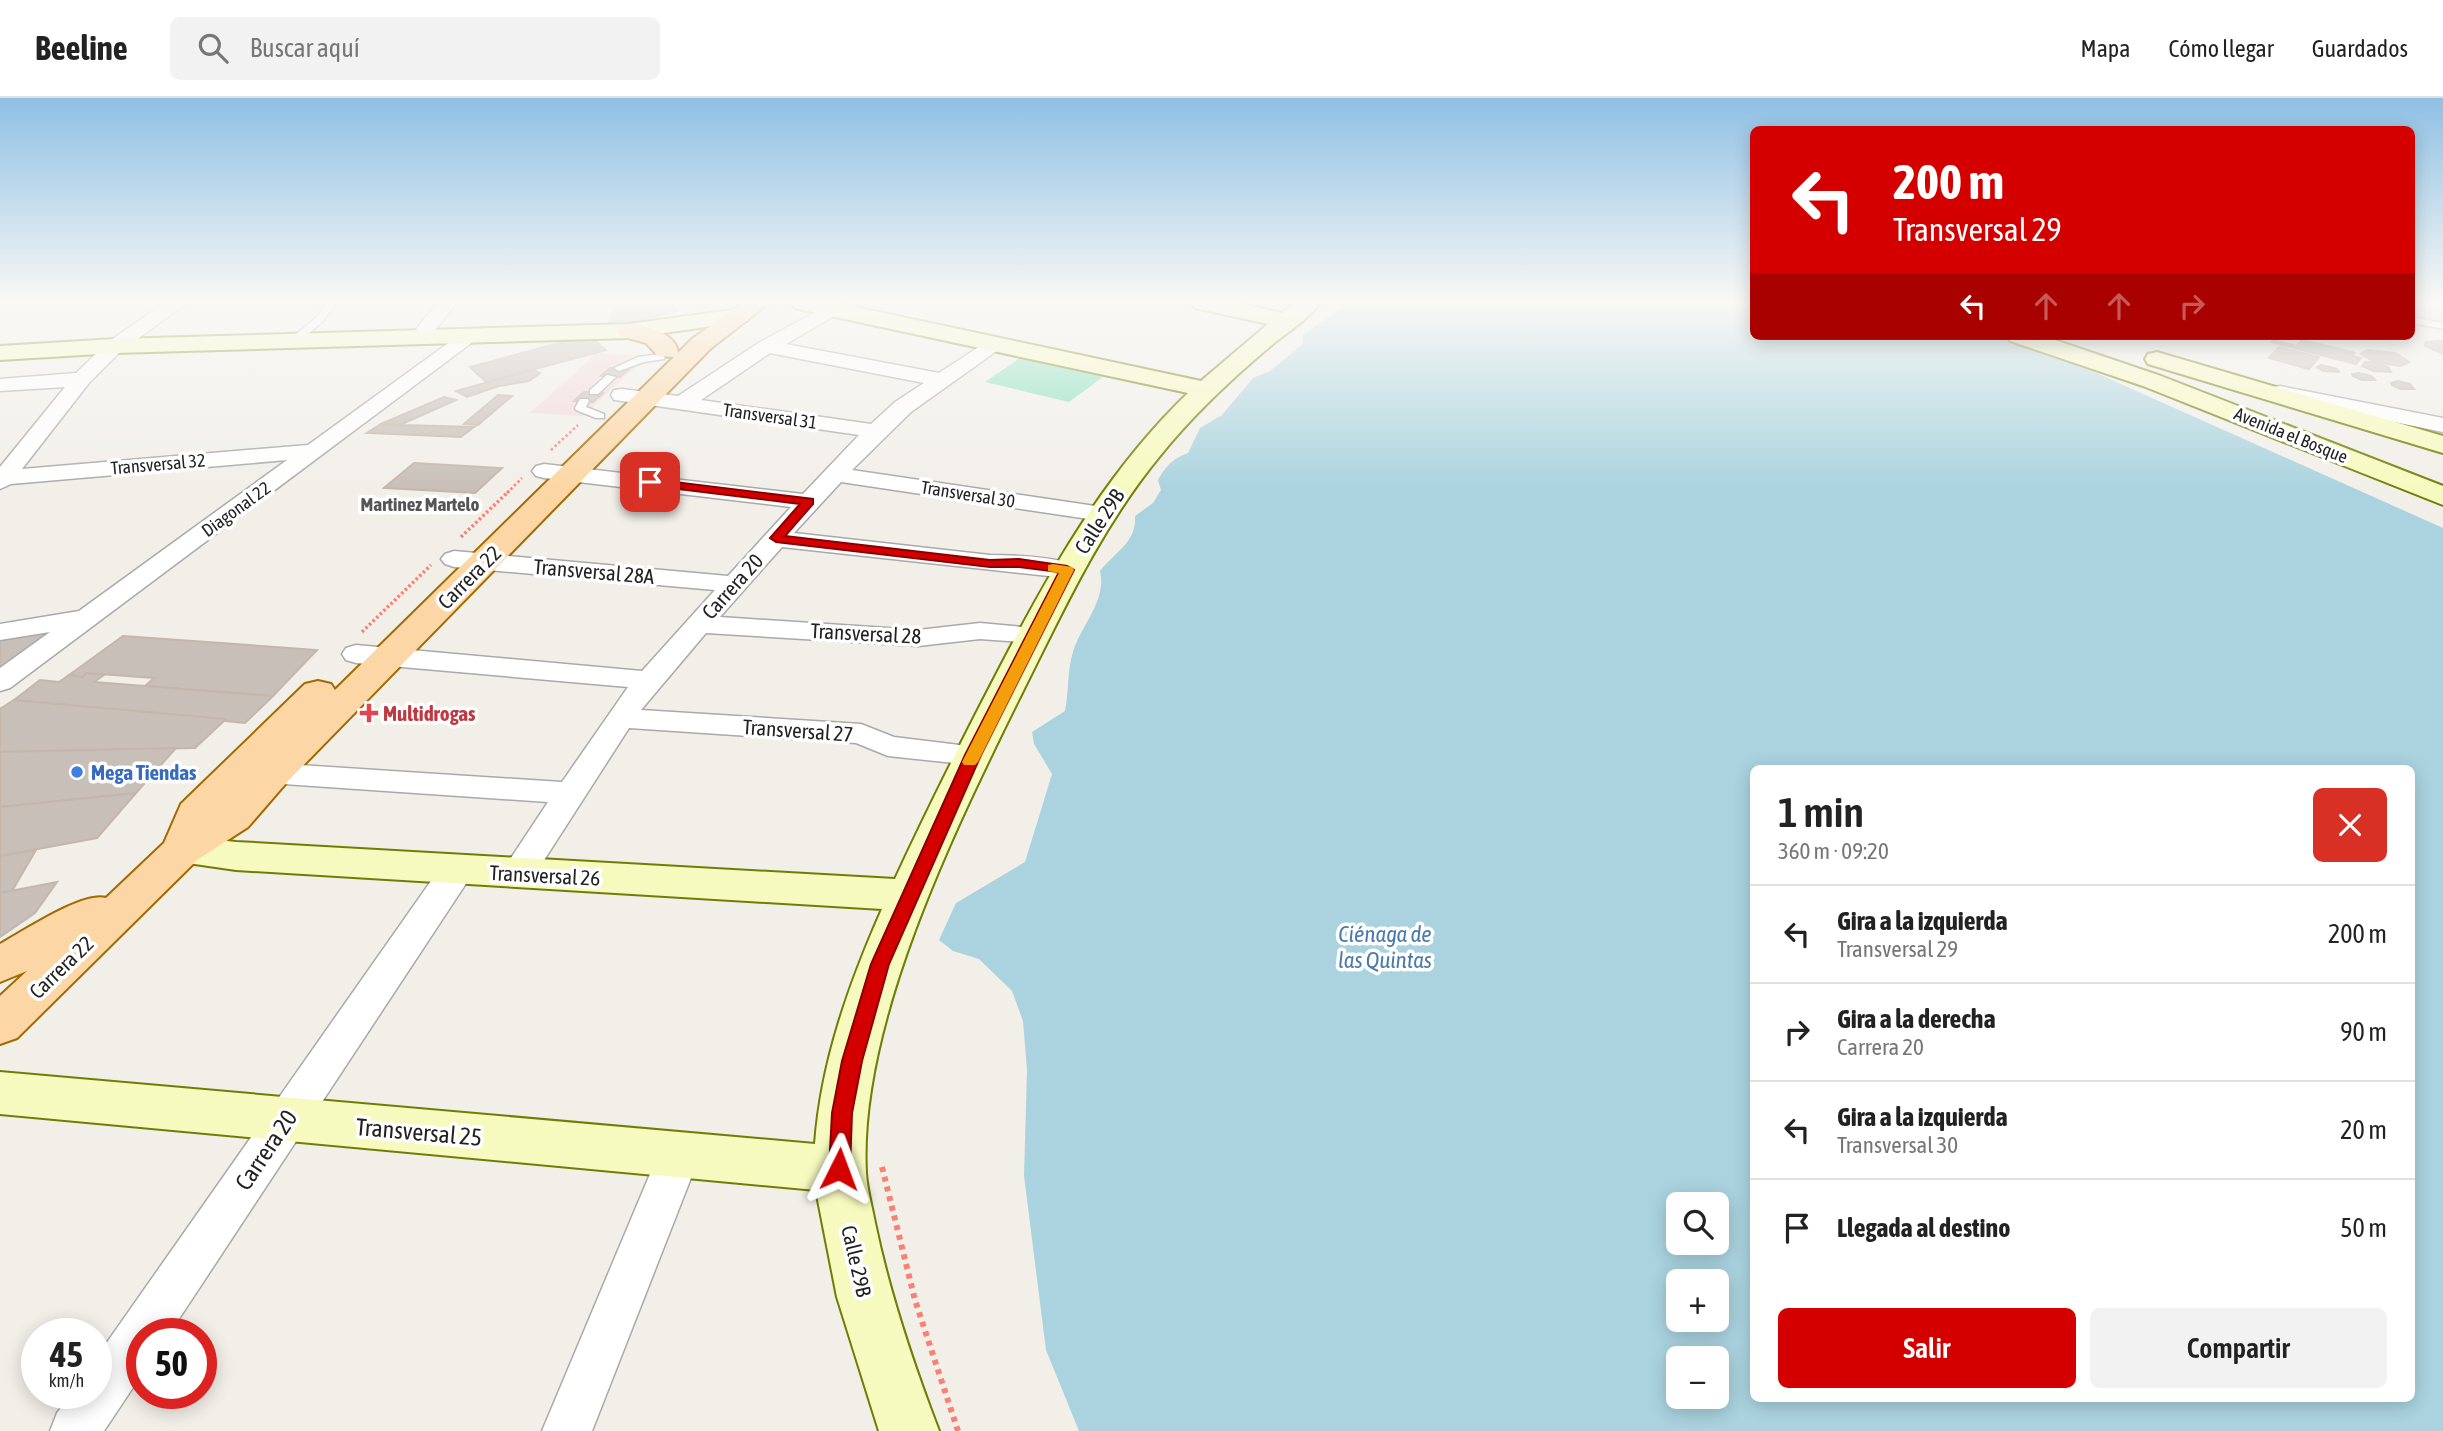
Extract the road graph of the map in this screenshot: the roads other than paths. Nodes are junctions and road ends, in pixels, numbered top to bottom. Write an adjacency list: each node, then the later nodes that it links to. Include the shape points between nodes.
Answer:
1 (96, 365): 12 (street)
2 (431, 365): 24 (street, Diagonal 22)
3 (648, 365): 17 (main road, Carrera 22)
4 (661, 365): 17 (main road, Carrera 22)
5 (736, 365): 18 (street)
6 (864, 365): 13 (street)
7 (963, 365): 13 (street, Carrera 20)
8 (1091, 365): 16 (street)
9 (1236, 365): 16 (street, Calle 29B)
10 (2105, 365): 28 (street, Avenida el Bosque)
11 (2180, 365): 15 (street, Avenida el Bosque)
12 (82, 379): 14 (street); 27 (street)
13 (940, 380): 21 (street, Carrera 20)
14 (0, 385)
15 (2259, 388): 19 (street, Avenida el Bosque); 20 (street)
16 (1208, 390): 30 (street, Calle 29B, via 1149,450)
17 (611, 392): 18 (street, Transversal 31); 25 (main road, Carrera 22); 25 (main road, Carrera 22)
18 (683, 403): 21 (street, Transversal 31)
19 (2337, 411): 22 (street, Avenida el Bosque); 23 (street, Avenida el Bosque)
20 (2443, 425)
21 (876, 432): 26 (street, Carrera 20)
22 (2443, 439)
23 (2443, 445)
24 (315, 451): 27 (street, Transversal 32); 35 (street, Diagonal 22)
25 (558, 472): 29 (street); 32 (main road, Carrera 22)
26 (835, 474): 29 (street, Carrera 20); 30 (street, Transversal 30)
27 (1, 479)
28 (2443, 496)
29 (809, 502): 31 (street, Carrera 20)
30 (1102, 514): 33 (street, Calle 29B)
31 (776, 538): 33 (street); 34 (street, Carrera 20)
32 (470, 560): 34 (street, Transversal 28A); 39 (main road, Carrera 22)
33 (1067, 570): 38 (street, Calle 29B)
34 (734, 584): 36 (street, Carrera 20)
35 (88, 618): 37 (street); 41 (street, Diagonal 22)
36 (698, 624): 38 (street, Transversal 28, via 918,638 979,631); 40 (street, Carrera 20)
37 (0, 632)
38 (1034, 635): 43 (street, Calle 29B)
39 (373, 656): 40 (street); 44 (main road, Carrera 22); 45 (main road, Carrera 22)
40 (649, 680): 42 (street, Carrera 20)
41 (0, 682)
42 (620, 718): 43 (street, Transversal 27, via 861,734 888,746); 46 (street, Carrera 20)
43 (973, 755): 50 (street, Calle 29B)
44 (236, 771): 45 (street); 47 (main road, Carrera 22, via 195,814)
45 (273, 773): 46 (street); 47 (main road, Carrera 22, via 234,817)
46 (570, 793): 49 (street, Carrera 20)
47 (182, 850): 48 (street, Transversal 26); 51 (main road, via 71,928); 52 (main road, Carrera 22)
48 (457, 870): 49 (street, Transversal 26); 54 (street, Carrera 20)
49 (518, 873): 50 (street, Transversal 26)
50 (909, 895): 56 (street, Calle 29B, via 880,964 842,1113)
51 (0, 965)
52 (0, 1025)
53 (0, 1093): 54 (street, Transversal 25)
54 (286, 1121): 55 (street, Transversal 25); 57 (street, Carrera 20)
55 (680, 1155): 56 (street, Transversal 25); 58 (street)
56 (860, 1164): 59 (street, Calle 29B, via 854,1256)
57 (75, 1431)
58 (567, 1431)
59 (909, 1431)

